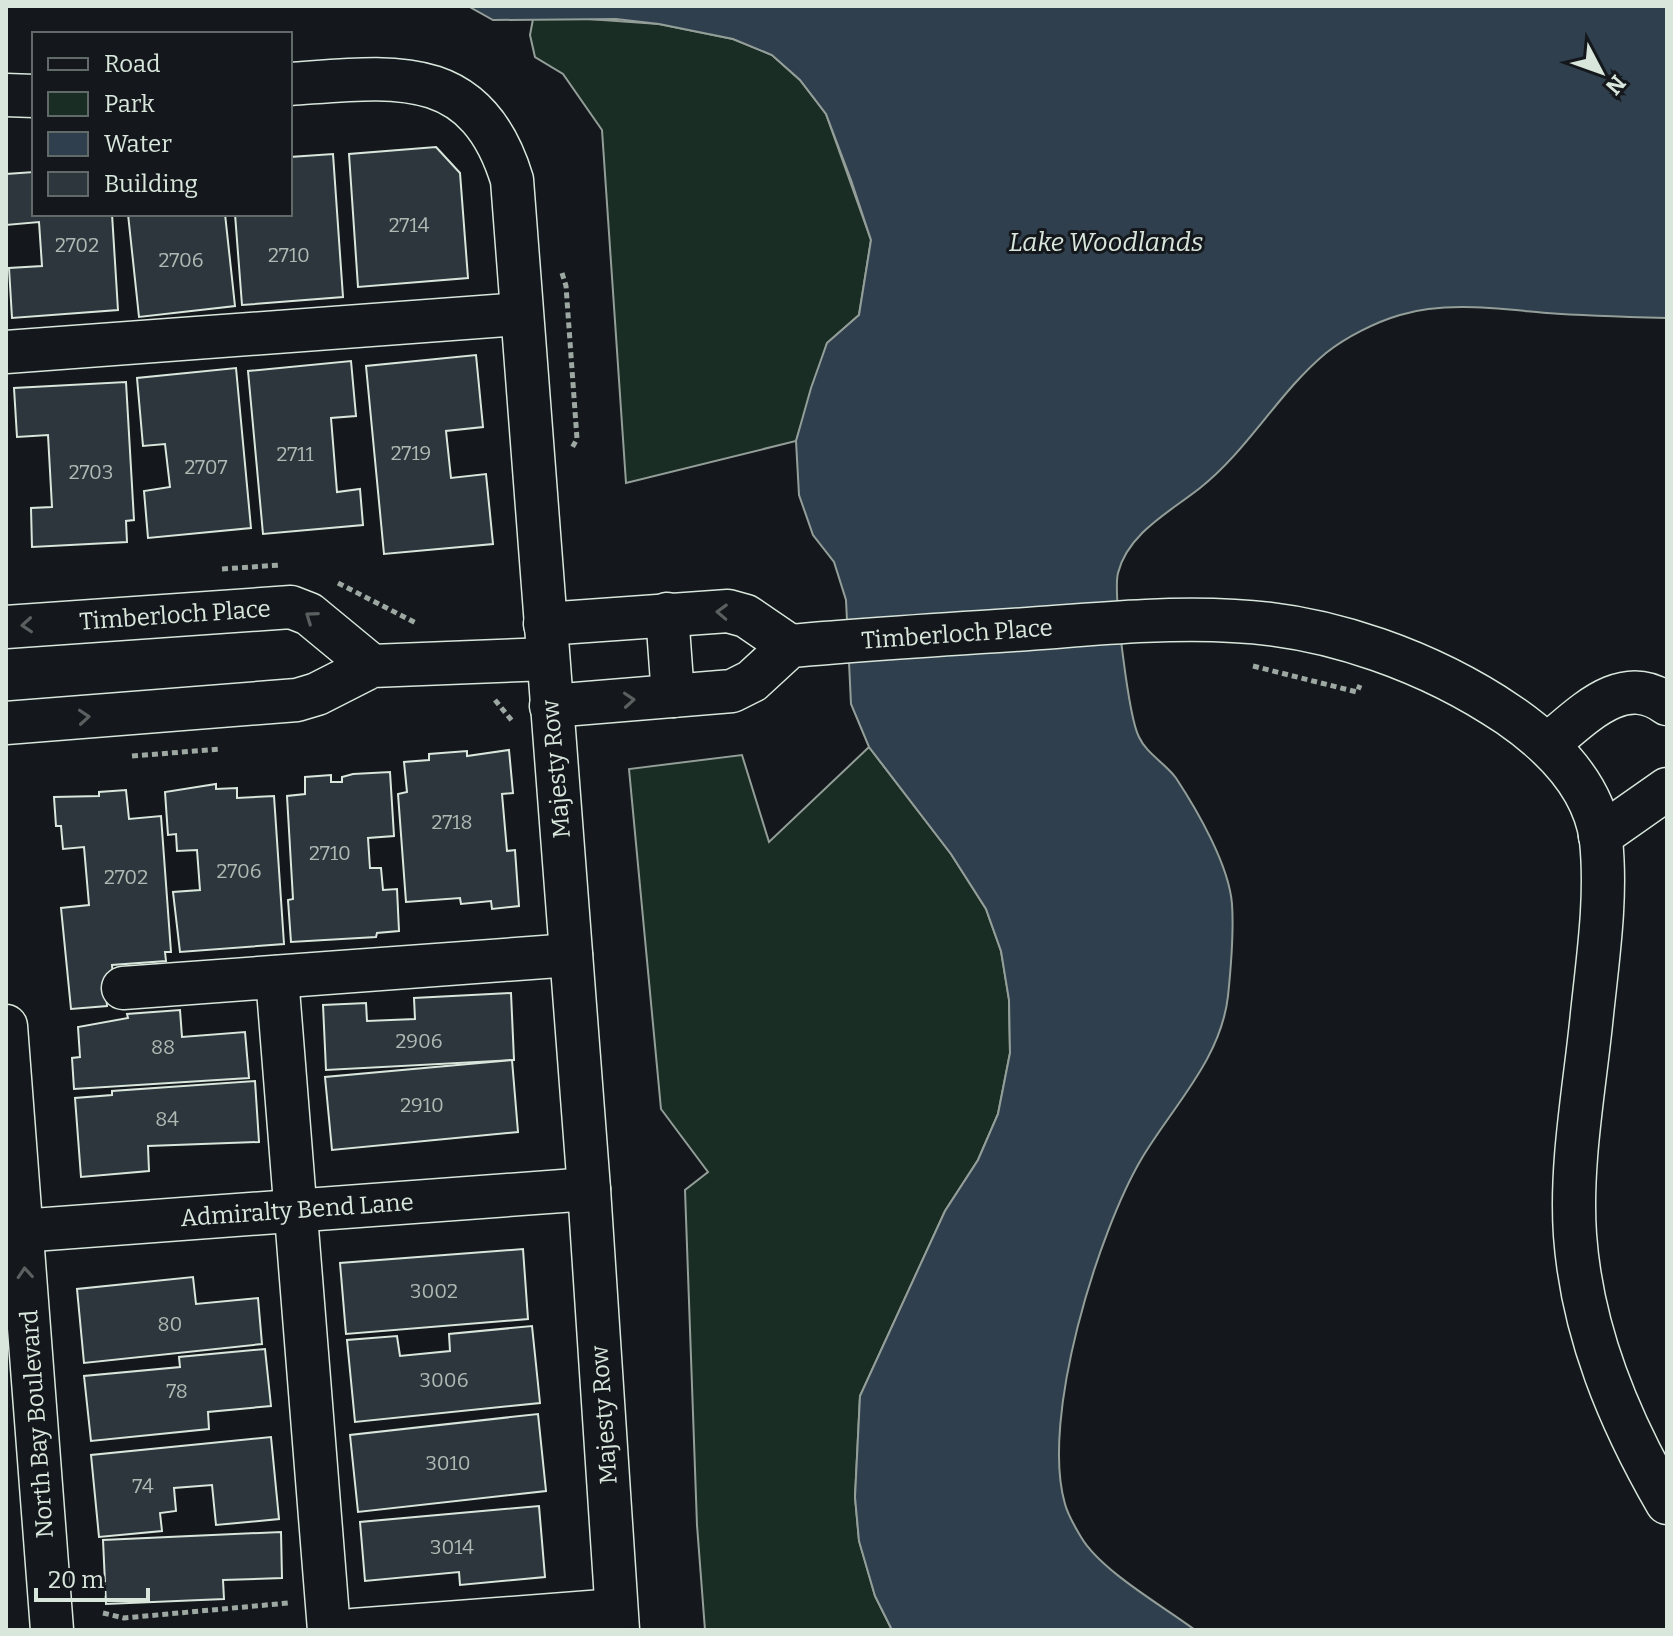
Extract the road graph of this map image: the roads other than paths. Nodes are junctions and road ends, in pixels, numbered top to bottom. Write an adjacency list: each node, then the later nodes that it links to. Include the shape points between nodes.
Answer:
1 (292, 84): 4 (street, Majesty Row, via 413,80 472,108 503,152 512,180)
2 (6, 95): 3 (street)
3 (32, 96)
4 (521, 314): 5 (street); 8 (street, Majesty Row)
5 (6, 352)
6 (667, 614): 8 (street); 9 (street, one-way to 6, via 737,612); 11 (street)
7 (6, 627): 10 (street, Timberloch Place, one-way to 7, via 309,614 291,607)
8 (546, 642): 10 (street, via 495,661); 13 (street, Majesty Row)
9 (790, 646): 11 (street, via 741,687); 15 (street, Timberloch Place, via 1125,622 1259,623 1310,631 1374,651 1466,690)
10 (372, 666): 14 (street, one-way to 10, via 297,700)
11 (673, 696): 13 (street, one-way to 11)
12 (1667, 704): 15 (street, via 1647,693 1626,691 1604,700)
13 (551, 706): 18 (street, Majesty Row)
14 (6, 723)
15 (1548, 744): 17 (street, Timberloch Place, via 1583,791)
16 (1667, 789): 17 (street)
17 (1600, 836): 25 (street, via 1599,942 1575,1233 1582,1291 1613,1399)
18 (571, 955): 19 (street); 22 (street, Majesty Row)
19 (277, 977): 20 (street); 23 (street)
20 (123, 988)
21 (6, 1026): 24 (street, North Bay Boulevard)
22 (589, 1189): 23 (street, Admiralty Bend Lane); 26 (street, Majesty Row)
23 (295, 1211): 24 (street, Admiralty Bend Lane); 28 (street)
24 (14, 1231): 27 (street, North Bay Boulevard, one-way to 24)
25 (1667, 1503)
26 (617, 1620): 29 (street)
27 (52, 1630)
28 (329, 1630)
29 (353, 1630)

